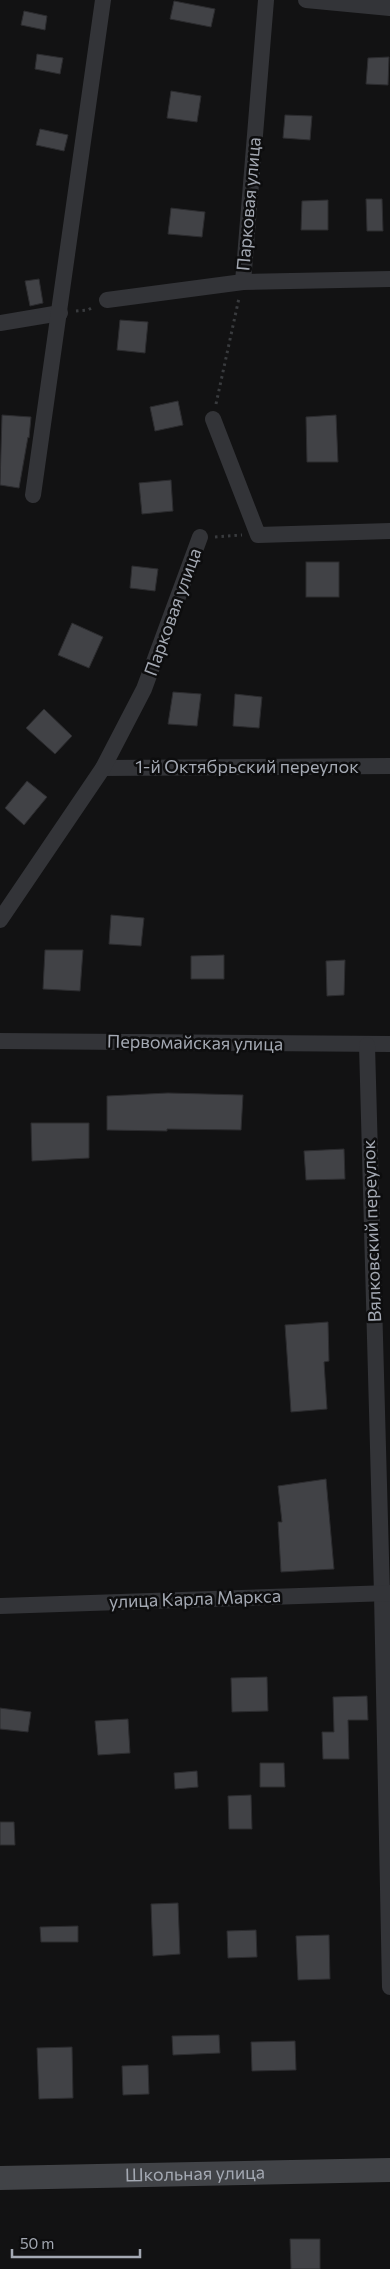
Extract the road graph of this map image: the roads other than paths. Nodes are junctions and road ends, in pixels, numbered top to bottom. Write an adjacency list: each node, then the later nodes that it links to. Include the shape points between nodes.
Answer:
1 (103, 0): 8 (street)
2 (266, 0): 6 (street, Парковая улица)
3 (306, 0): 4 (street)
4 (390, 8)
5 (390, 279): 6 (street)
6 (243, 282): 7 (street)
7 (107, 300)
8 (60, 313): 9 (street); 11 (street)
9 (0, 322)
10 (213, 419): 12 (street, via 258,534)
11 (33, 495)
12 (390, 531)
13 (200, 537): 15 (street, Парковая улица, via 144,689)
14 (390, 766): 15 (street, 1-й Октябрьский переулок)
15 (103, 768): 16 (street, Парковая улица)
16 (0, 920)
17 (0, 1041): 19 (street, Первомайская улица)
18 (390, 1044): 19 (street, Первомайская улица)
19 (367, 1045): 20 (street, Вялковский переулок)
20 (386, 1594): 21 (street, улица Карла Маркса); 22 (street, Вялковский переулок)
21 (0, 1606)
22 (390, 1987)
23 (390, 2170): 24 (main road, Школьная улица)
24 (0, 2178)

